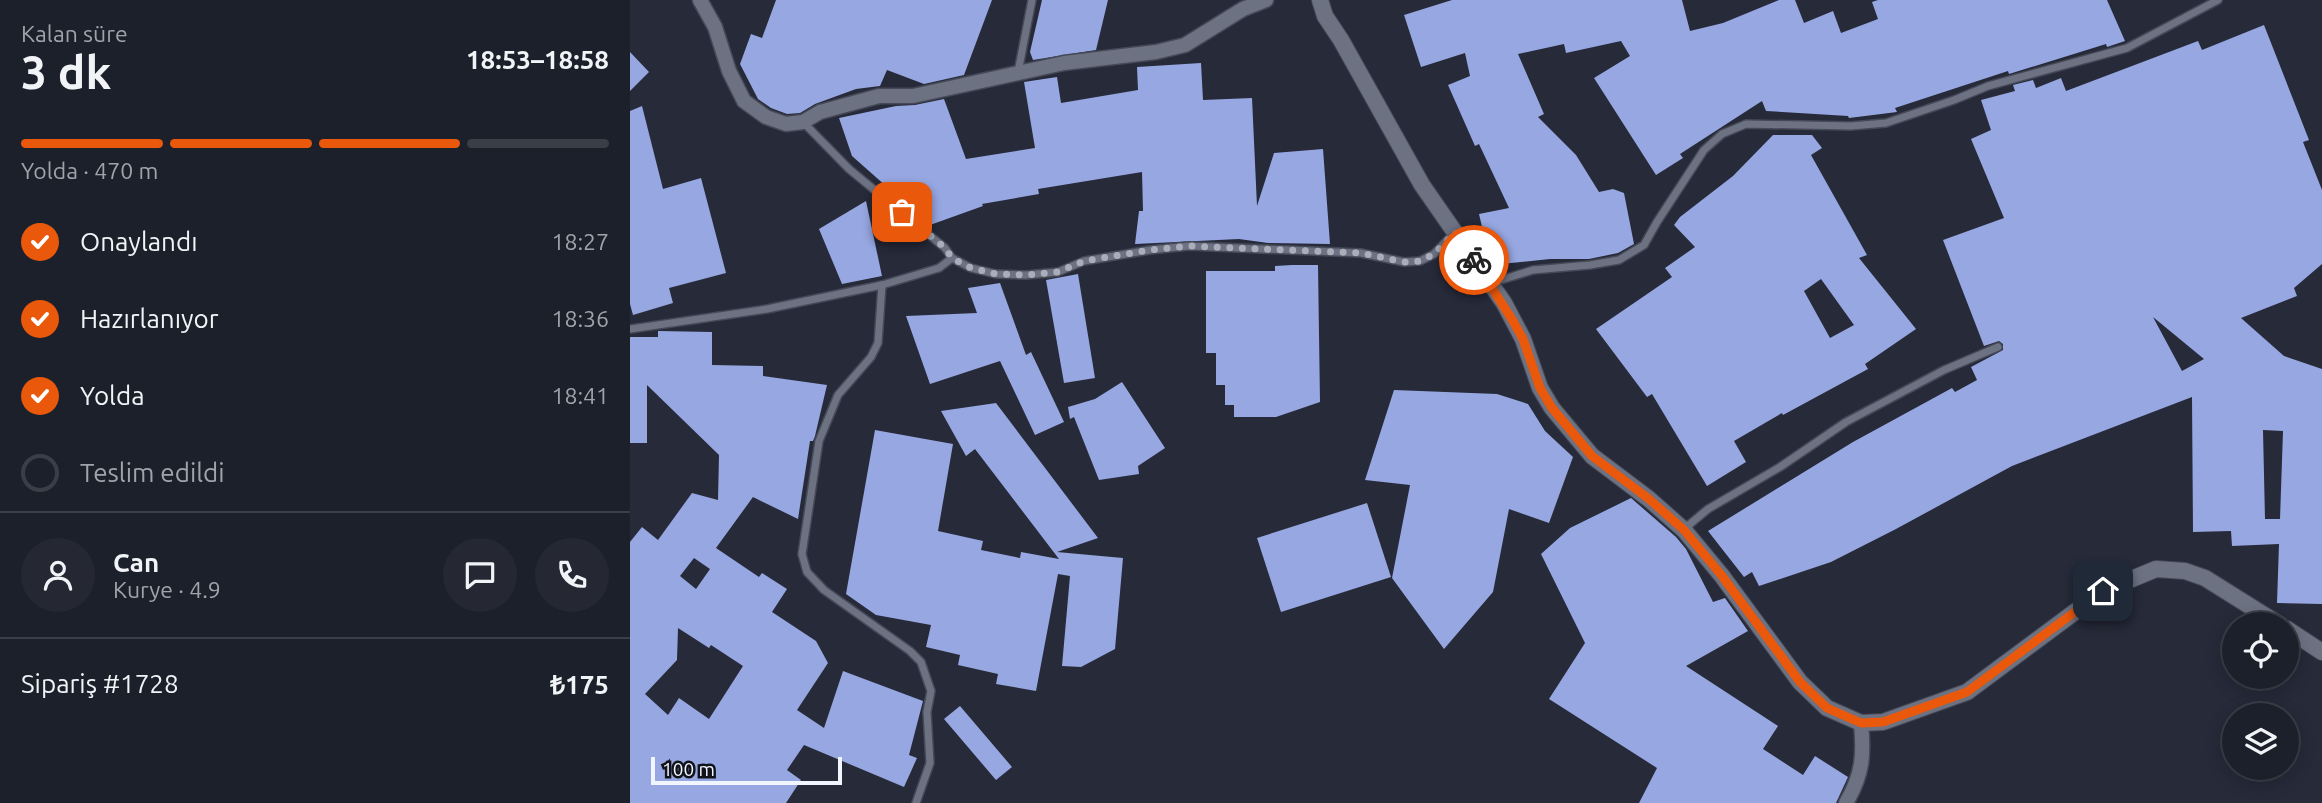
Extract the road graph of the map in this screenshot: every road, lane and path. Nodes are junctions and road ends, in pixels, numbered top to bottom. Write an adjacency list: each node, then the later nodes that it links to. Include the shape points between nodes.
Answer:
1 (700, 0): 7 (street, via 744,101 766,117 786,124)
2 (1032, 0): 6 (lane)
3 (1266, 0): 6 (street, via 1185,45)
4 (1320, 0): 8 (street, via 1422,185)
5 (2218, 0): 10 (lane, via 2127,48 1988,86 1886,123 1841,127 1746,124 1723,134 1704,150 1644,245 1619,260 1533,270)
6 (1018, 72): 7 (street, via 913,96 879,96 820,111)
7 (803, 122): 9 (lane, via 849,169)
8 (1455, 232): 9 (lane, via 1434,254 1404,262 1361,253 1189,246 1084,261 1058,272 1026,275 996,274); 10 (street)
9 (952, 258): 11 (lane, via 939,268)
10 (1490, 283): 14 (street, via 1523,339 1552,408 1592,456)
11 (882, 285): 12 (lane, via 767,309); 19 (lane, via 878,343 838,395 819,441 802,554 807,572 824,590 910,651 927,675 930,763)
12 (630, 329)
13 (1998, 347): 14 (lane, via 1846,422 1708,509)
14 (1684, 530): 18 (street, via 1800,682 1827,708)
15 (2259, 612): 18 (street, via 2204,578 2156,569 2103,591 1967,692 1883,722)
16 (2299, 637): 17 (street)
17 (2322, 652)
18 (1861, 723): 20 (street, via 1861,771)
19 (916, 803)
20 (1846, 803)

